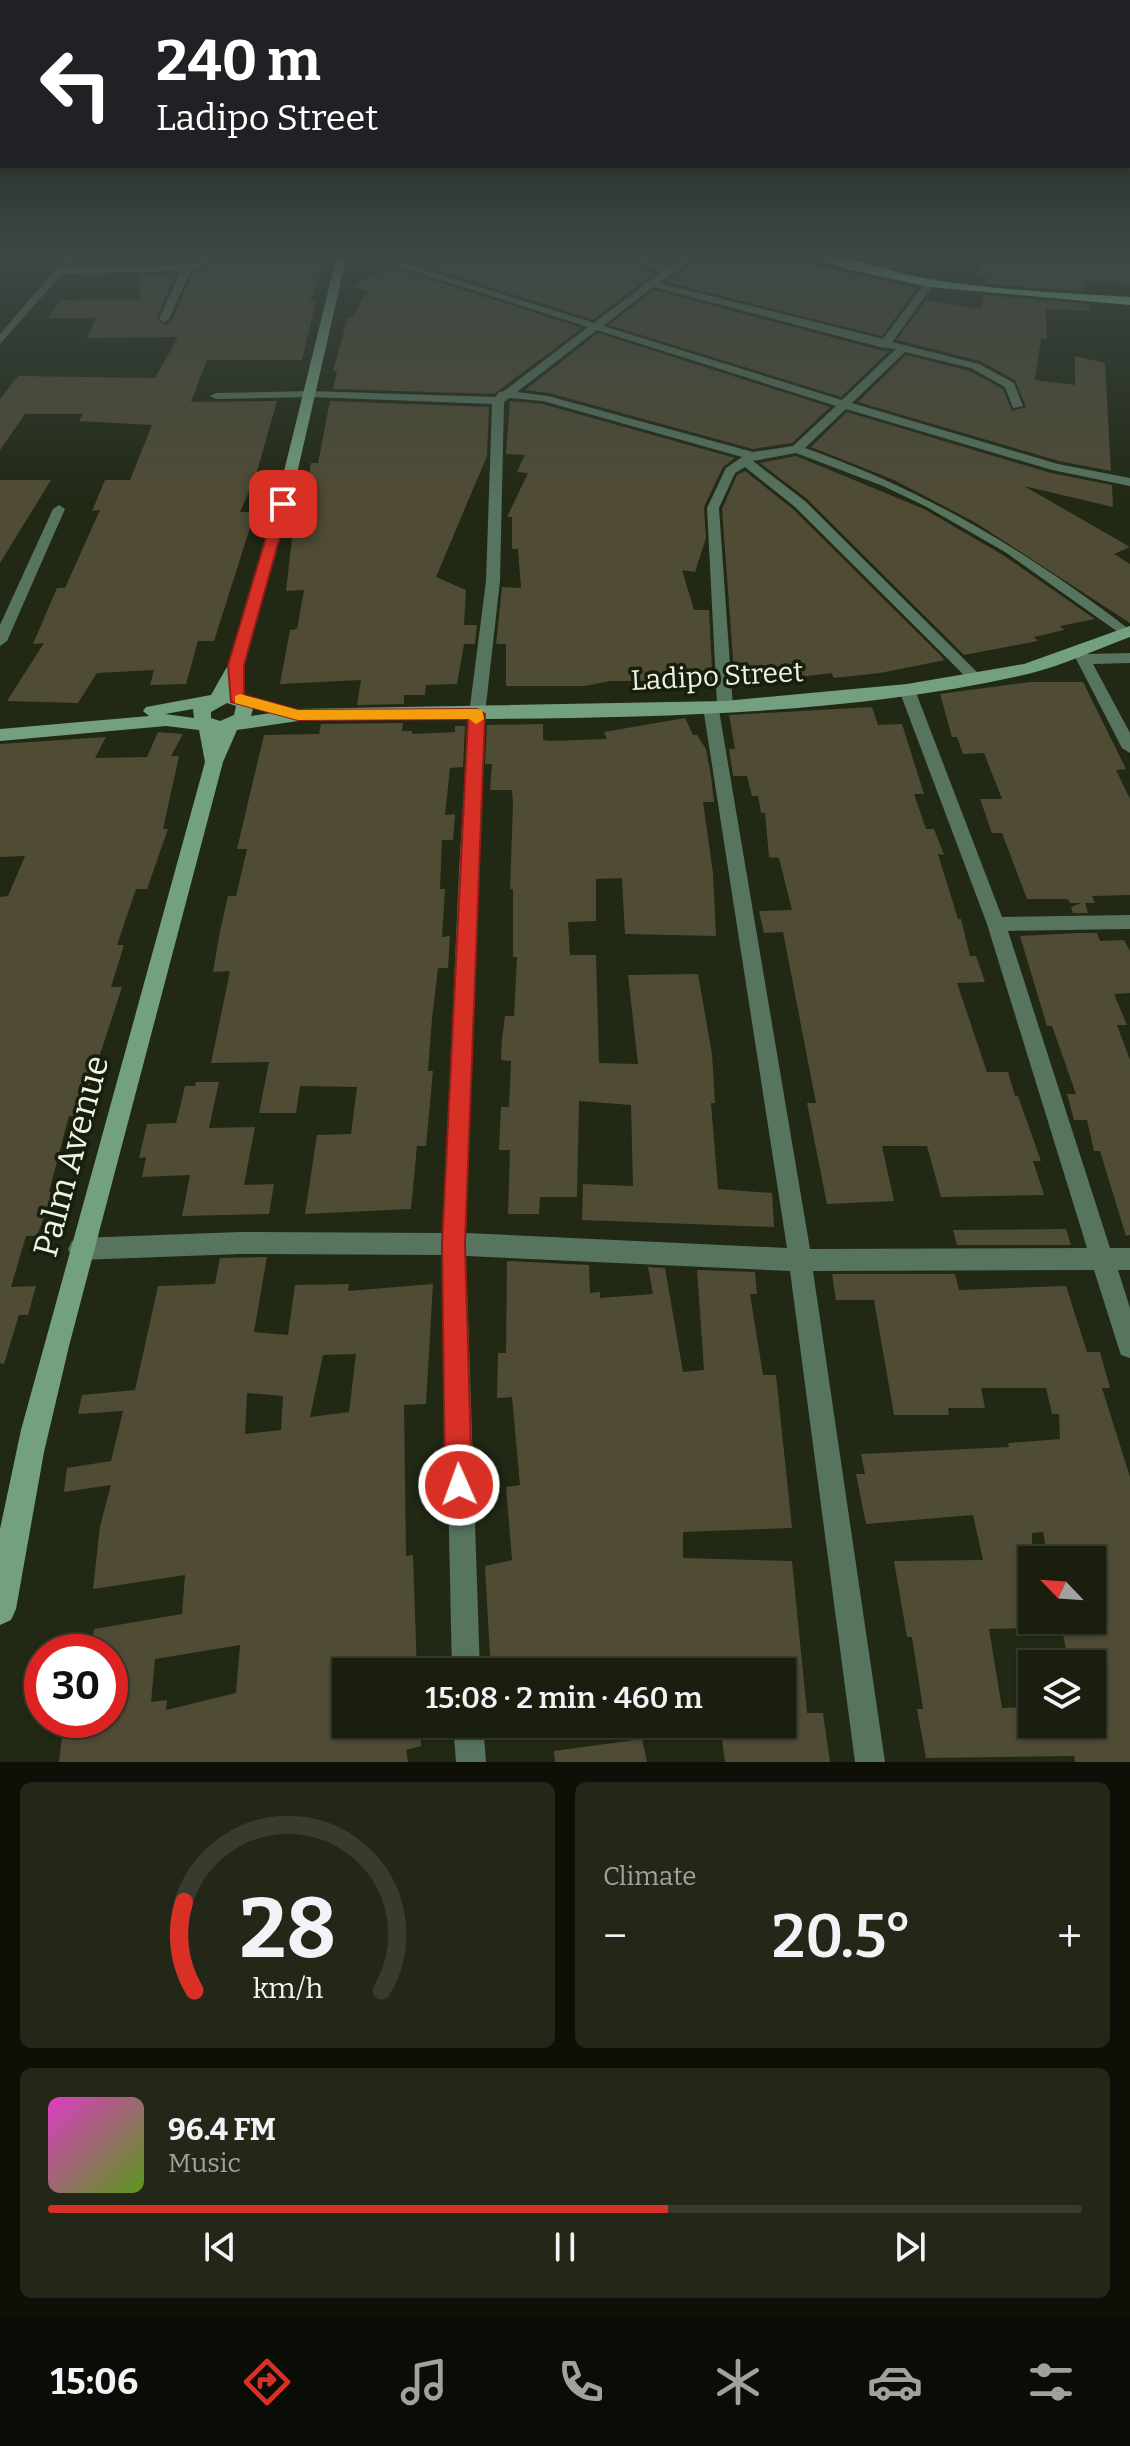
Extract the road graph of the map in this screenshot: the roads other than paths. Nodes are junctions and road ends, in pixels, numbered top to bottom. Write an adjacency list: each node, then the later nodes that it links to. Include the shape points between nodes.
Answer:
1 (323, 337): 8 (street)
2 (579, 337): 10 (street)
3 (626, 337): 11 (street)
4 (854, 337): 6 (street)
5 (890, 337): 6 (street)
6 (884, 345): 7 (street)
7 (902, 349): 11 (street); 12 (street, via 975,366 1002,378)
8 (310, 394): 9 (street); 10 (street); 21 (street)
9 (216, 396)
10 (500, 397): 14 (street, via 544,398); 27 (street, via 493,581)
11 (842, 404): 13 (street); 15 (street, via 1056,467)
12 (1017, 406)
13 (797, 449): 14 (street); 17 (street, via 862,470 973,524)
14 (749, 458): 22 (street); 26 (street, via 730,471 713,508)
15 (1130, 482)
16 (59, 509): 18 (street)
17 (1128, 632): 19 (street, Ladipo Street)
18 (0, 641)
19 (1082, 655): 20 (street); 22 (street, Ladipo Street); 33 (street)
20 (1130, 658)
21 (236, 665): 24 (street); 25 (street)
22 (977, 680): 23 (street, Ladipo Street)
23 (907, 690): 26 (street, Ladipo Street); 36 (street)
24 (237, 698): 25 (street); 28 (street, Ladipo Street); 30 (street, via 246,709)
25 (217, 699): 29 (street, via 200,714); 31 (street, via 167,710)
26 (718, 707): 27 (street, Ladipo Street); 40 (street)
27 (477, 714): 28 (street, Ladipo Street); 37 (street)
28 (298, 715): 30 (street, Ladipo Street)
29 (207, 725): 30 (street); 32 (street, via 166,720); 34 (street, Palm Avenue)
30 (230, 725): 34 (street)
31 (0, 727)
32 (0, 735)
33 (1130, 748)
34 (214, 762): 38 (street, Palm Avenue)
35 (1130, 922): 36 (street)
36 (996, 924): 41 (street)
37 (454, 1244): 38 (street); 40 (street); 44 (street)
38 (80, 1249): 43 (street, Palm Avenue, via 34,1433)
39 (1130, 1259): 41 (street)
40 (800, 1260): 41 (street); 47 (street)
41 (1102, 1260): 42 (street)
42 (1130, 1346)
43 (0, 1609)
44 (466, 1658)
45 (469, 1738): 46 (street)
46 (471, 1762)
47 (870, 1762)

